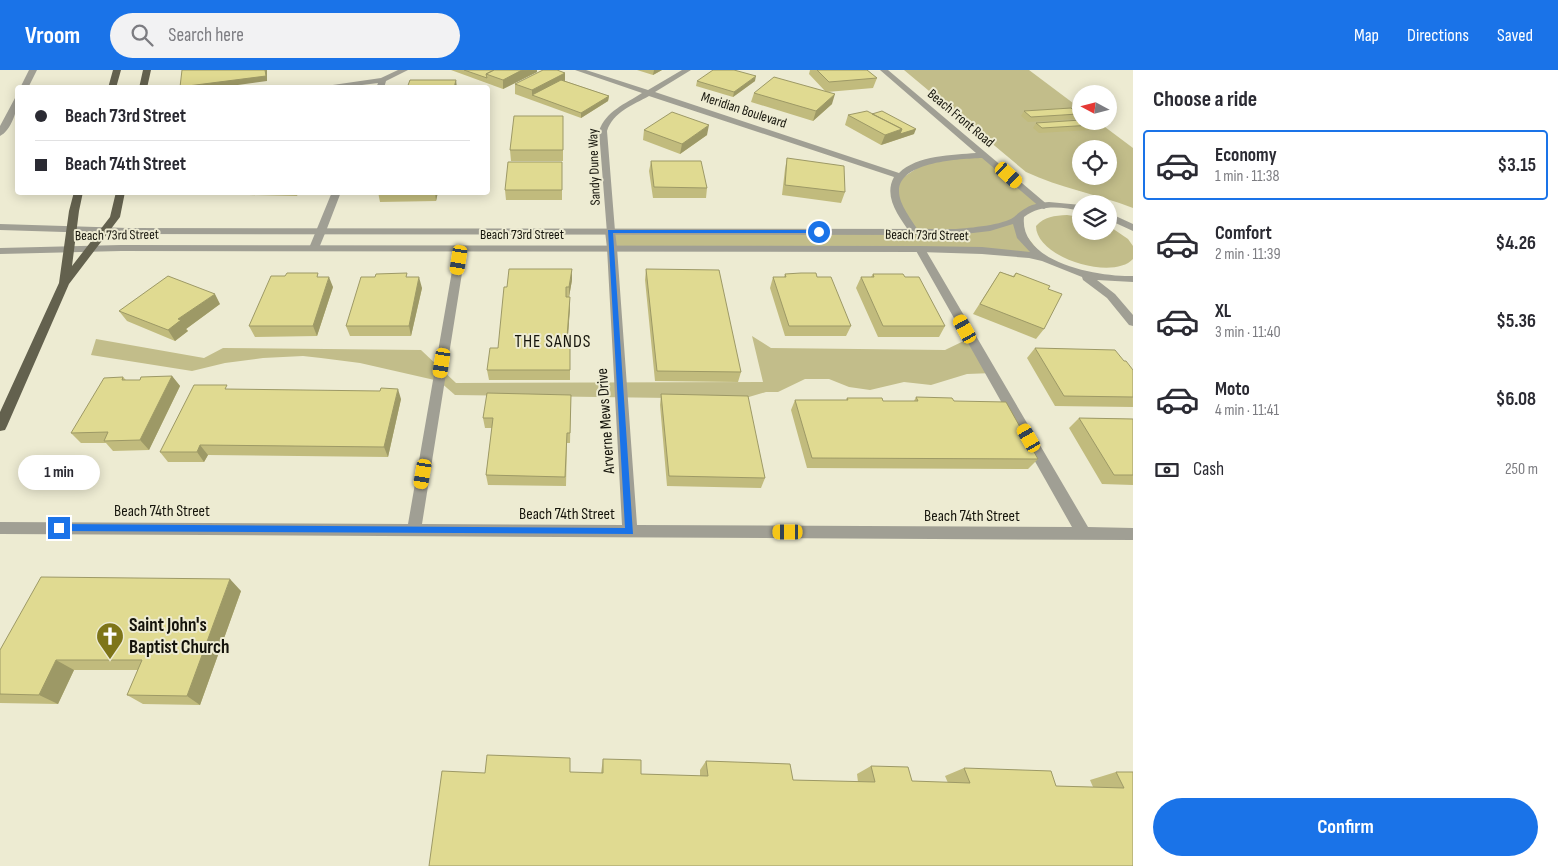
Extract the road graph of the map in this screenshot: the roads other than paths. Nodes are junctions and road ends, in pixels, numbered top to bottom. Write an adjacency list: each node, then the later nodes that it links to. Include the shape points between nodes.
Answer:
1 (32, 70): 9 (street)
2 (117, 70): 10 (main road)
3 (147, 70): 11 (main road)
4 (404, 70): 8 (street)
5 (579, 70): 13 (street, Meridian Boulevard)
6 (686, 70): 13 (street, Sandy Dune Way)
7 (884, 70): 16 (street, Beach Front Road)
8 (382, 84): 12 (street)
9 (25, 85)
10 (113, 85)
11 (144, 85)
12 (365, 85)
13 (649, 93): 17 (street, Meridian Boulevard); 30 (street, Sandy Dune Way, via 613,114 604,126)
14 (15, 106): 15 (street)
15 (0, 134)
16 (984, 154): 17 (street, via 925,163); 21 (street, Beach Front Road)
17 (900, 176): 31 (street, via 895,192)
18 (78, 195): 27 (main road)
19 (120, 195): 28 (main road, via 115,216)
20 (336, 195): 29 (street)
21 (1044, 206): 22 (street, Beach 73rd Street); 23 (street, Beach 73rd Street, via 1029,208)
22 (1072, 206)
23 (1018, 219): 31 (street, Beach 73rd Street, via 970,231); 39 (street, via 1020,236)
24 (1117, 220): 26 (street)
25 (0, 227): 27 (street, Beach 73rd Street)
26 (1133, 228)
27 (72, 229): 28 (street, Beach 73rd Street); 37 (main road)
28 (104, 230): 29 (street, Beach 73rd Street); 35 (main road)
29 (321, 231): 30 (street, Beach 73rd Street); 32 (street)
30 (610, 232): 31 (street, Beach 73rd Street); 34 (street, Sandy Dune Way)
31 (914, 232)
32 (314, 248): 33 (street, Beach 73rd Street); 35 (street, Beach 73rd Street)
33 (461, 248): 34 (street, Beach 73rd Street); 46 (street)
34 (612, 248): 36 (street, Beach 73rd Street); 47 (street, Arverne Mews Drive)
35 (90, 249): 37 (street, Beach 73rd Street); 42 (main road)
36 (920, 249): 39 (street, Beach 73rd Street, via 1019,252); 48 (street)
37 (68, 250): 38 (street, Beach 73rd Street); 42 (main road)
38 (0, 251)
39 (1044, 258): 40 (street)
40 (1080, 274): 41 (street); 43 (street, via 1111,296)
41 (1133, 279)
42 (64, 283): 44 (main road)
43 (1133, 322)
44 (0, 426)
45 (0, 528): 46 (street, Beach 74th Street)
46 (414, 530): 47 (street, Beach 74th Street)
47 (630, 531): 48 (street, Beach 74th Street)
48 (1084, 534): 49 (street, Beach 74th Street)
49 (1133, 534)

